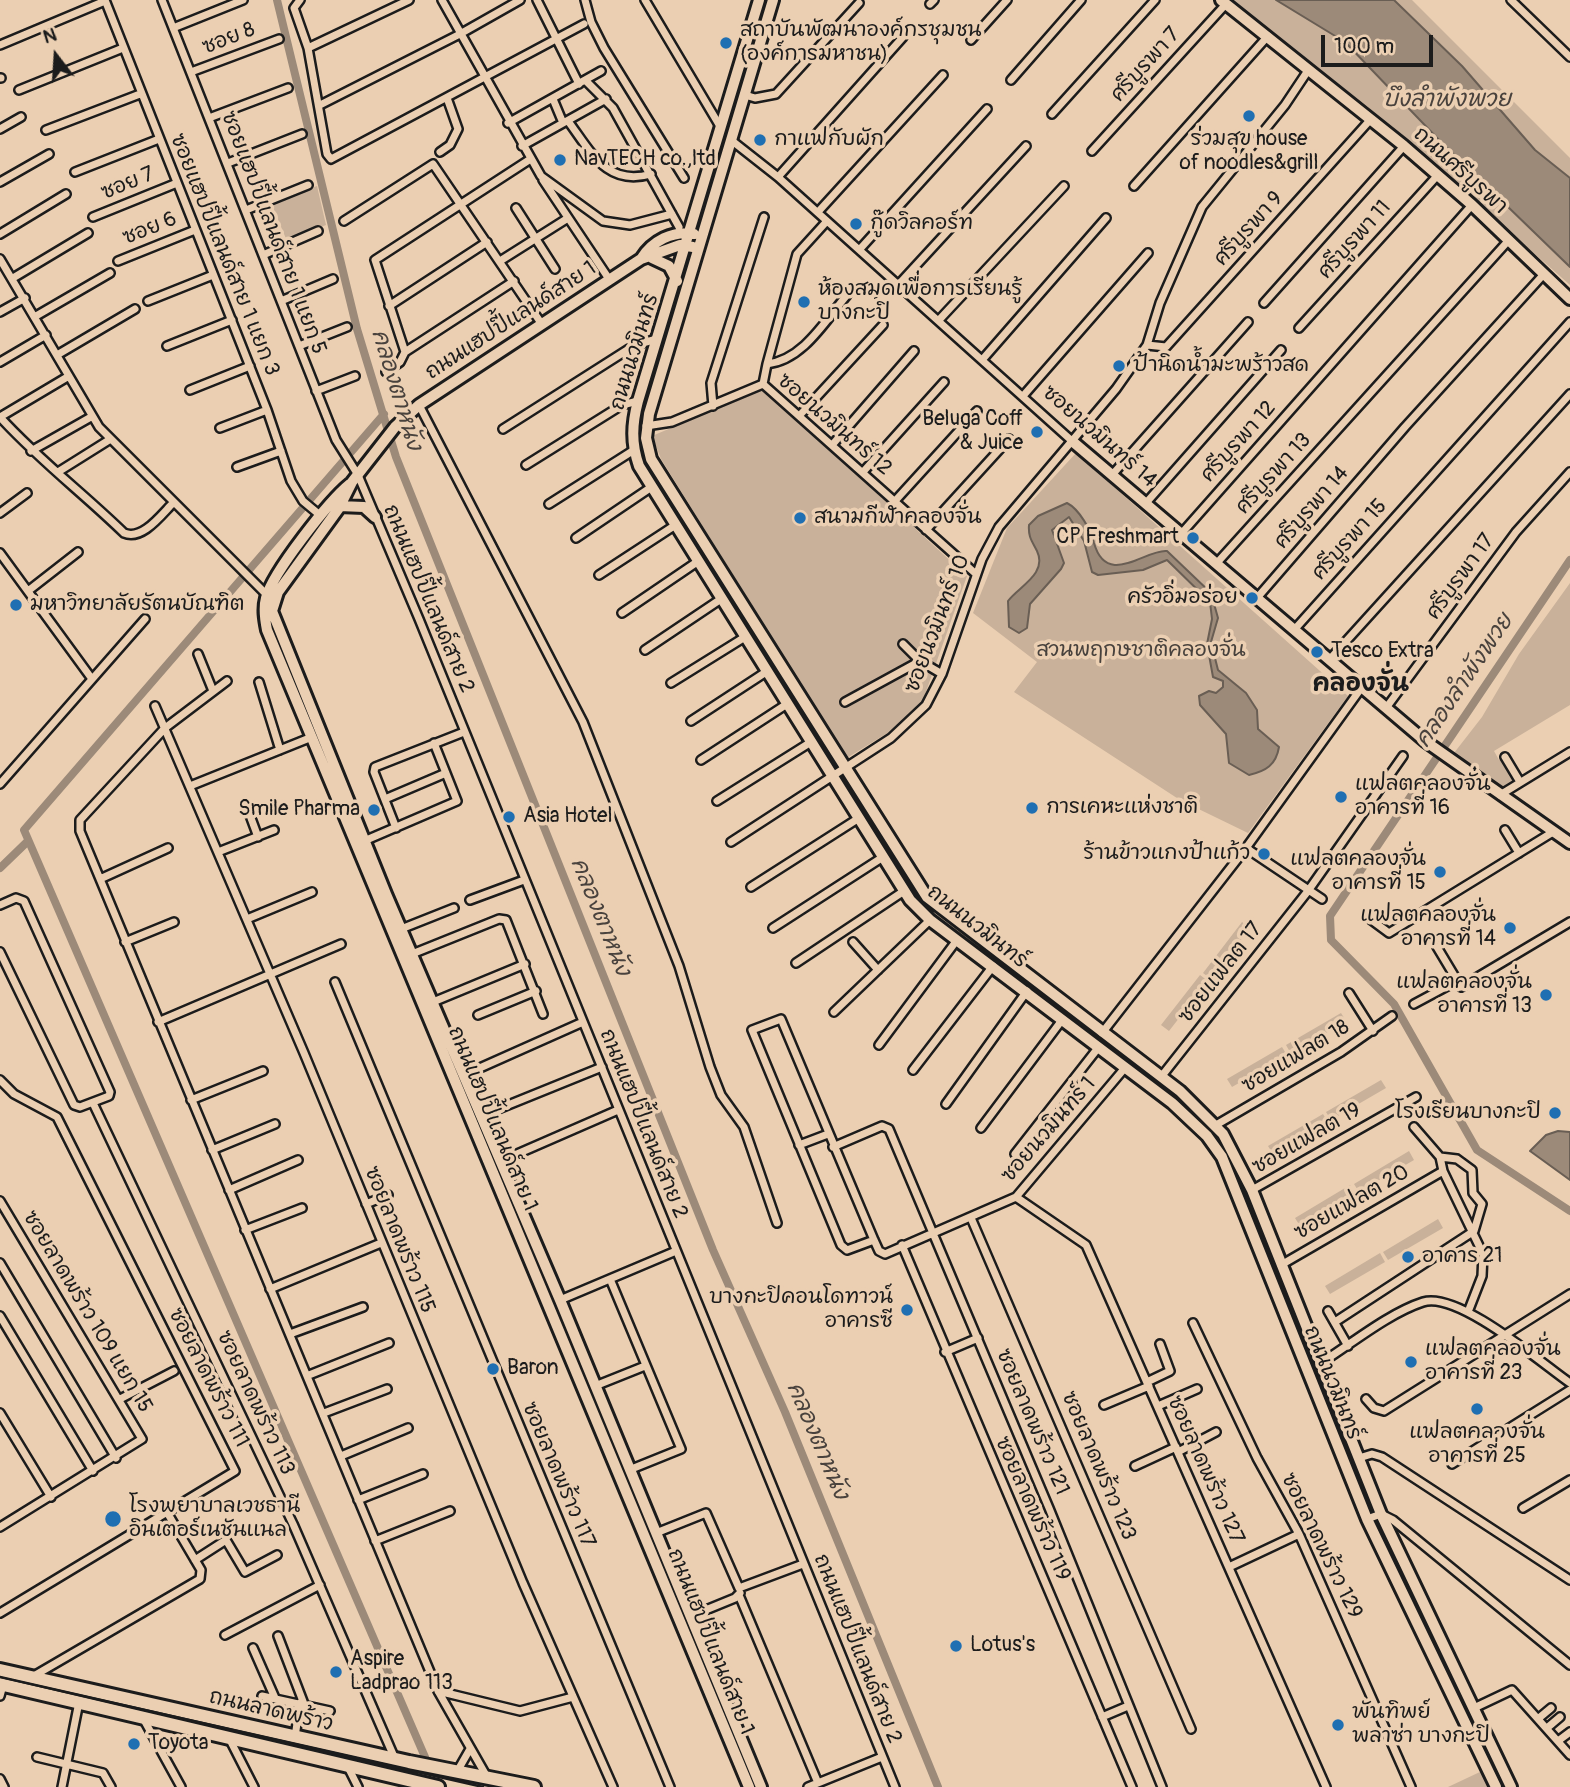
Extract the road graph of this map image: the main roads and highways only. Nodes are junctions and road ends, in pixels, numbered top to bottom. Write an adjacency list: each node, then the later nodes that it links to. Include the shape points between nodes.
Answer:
1 (0, 1670): 3 (main road, ถนนลาดพร้าว)
2 (1, 1688): 4 (main road, ถนนลาดพร้าว, via 79,1702)
3 (409, 1762): 5 (main road); 6 (main road, ถนนลาดพร้าว)
4 (439, 1787)
5 (502, 1787)
6 (534, 1787)

